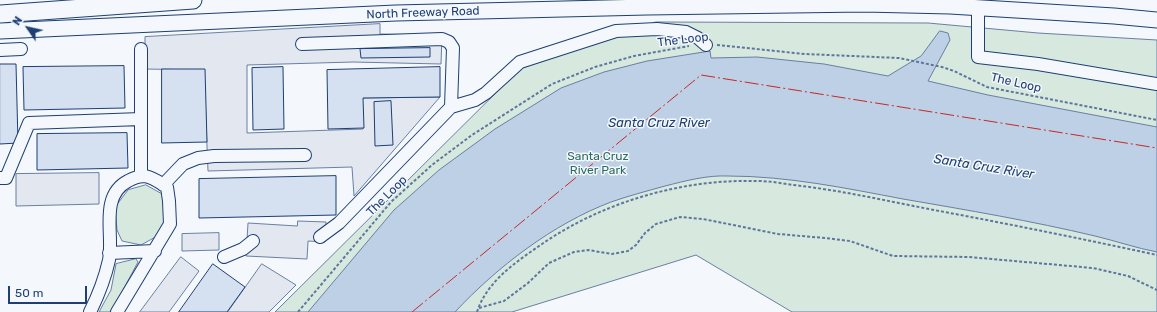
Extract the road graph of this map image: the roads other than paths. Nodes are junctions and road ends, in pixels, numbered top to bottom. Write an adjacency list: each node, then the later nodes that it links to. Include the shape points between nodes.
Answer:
1 (193, 0): 3 (highway)
2 (978, 8): 4 (main road, North Freeway Road); 5 (main road, North Freeway Road, via 864,4 647,6 396,13); 11 (street, via 978,57 1038,64)
3 (0, 14)
4 (1157, 20)
5 (0, 31)
6 (302, 44): 12 (street, via 442,39 449,42 453,48)
7 (706, 45): 12 (street, via 686,32 657,29 616,31 520,62 486,93 475,100)
8 (21, 49): 10 (street)
9 (141, 49): 13 (street)
10 (0, 50)
11 (1157, 84)
12 (451, 107): 18 (street, via 339,223)
13 (141, 119): 15 (street); 16 (street, via 29,123 6,178)
14 (305, 155): 17 (street, via 198,158 183,164)
15 (141, 176): 17 (street, via 147,176); 21 (street, via 124,183 114,195 109,216)
16 (0, 178)
17 (164, 185): 20 (street, via 169,201 170,224)
18 (320, 237)
19 (253, 241): 22 (street, via 243,249)
20 (155, 250): 21 (street); 24 (street)
21 (109, 253): 23 (street, via 98,296)
22 (224, 257)
23 (90, 312)
24 (117, 312)

